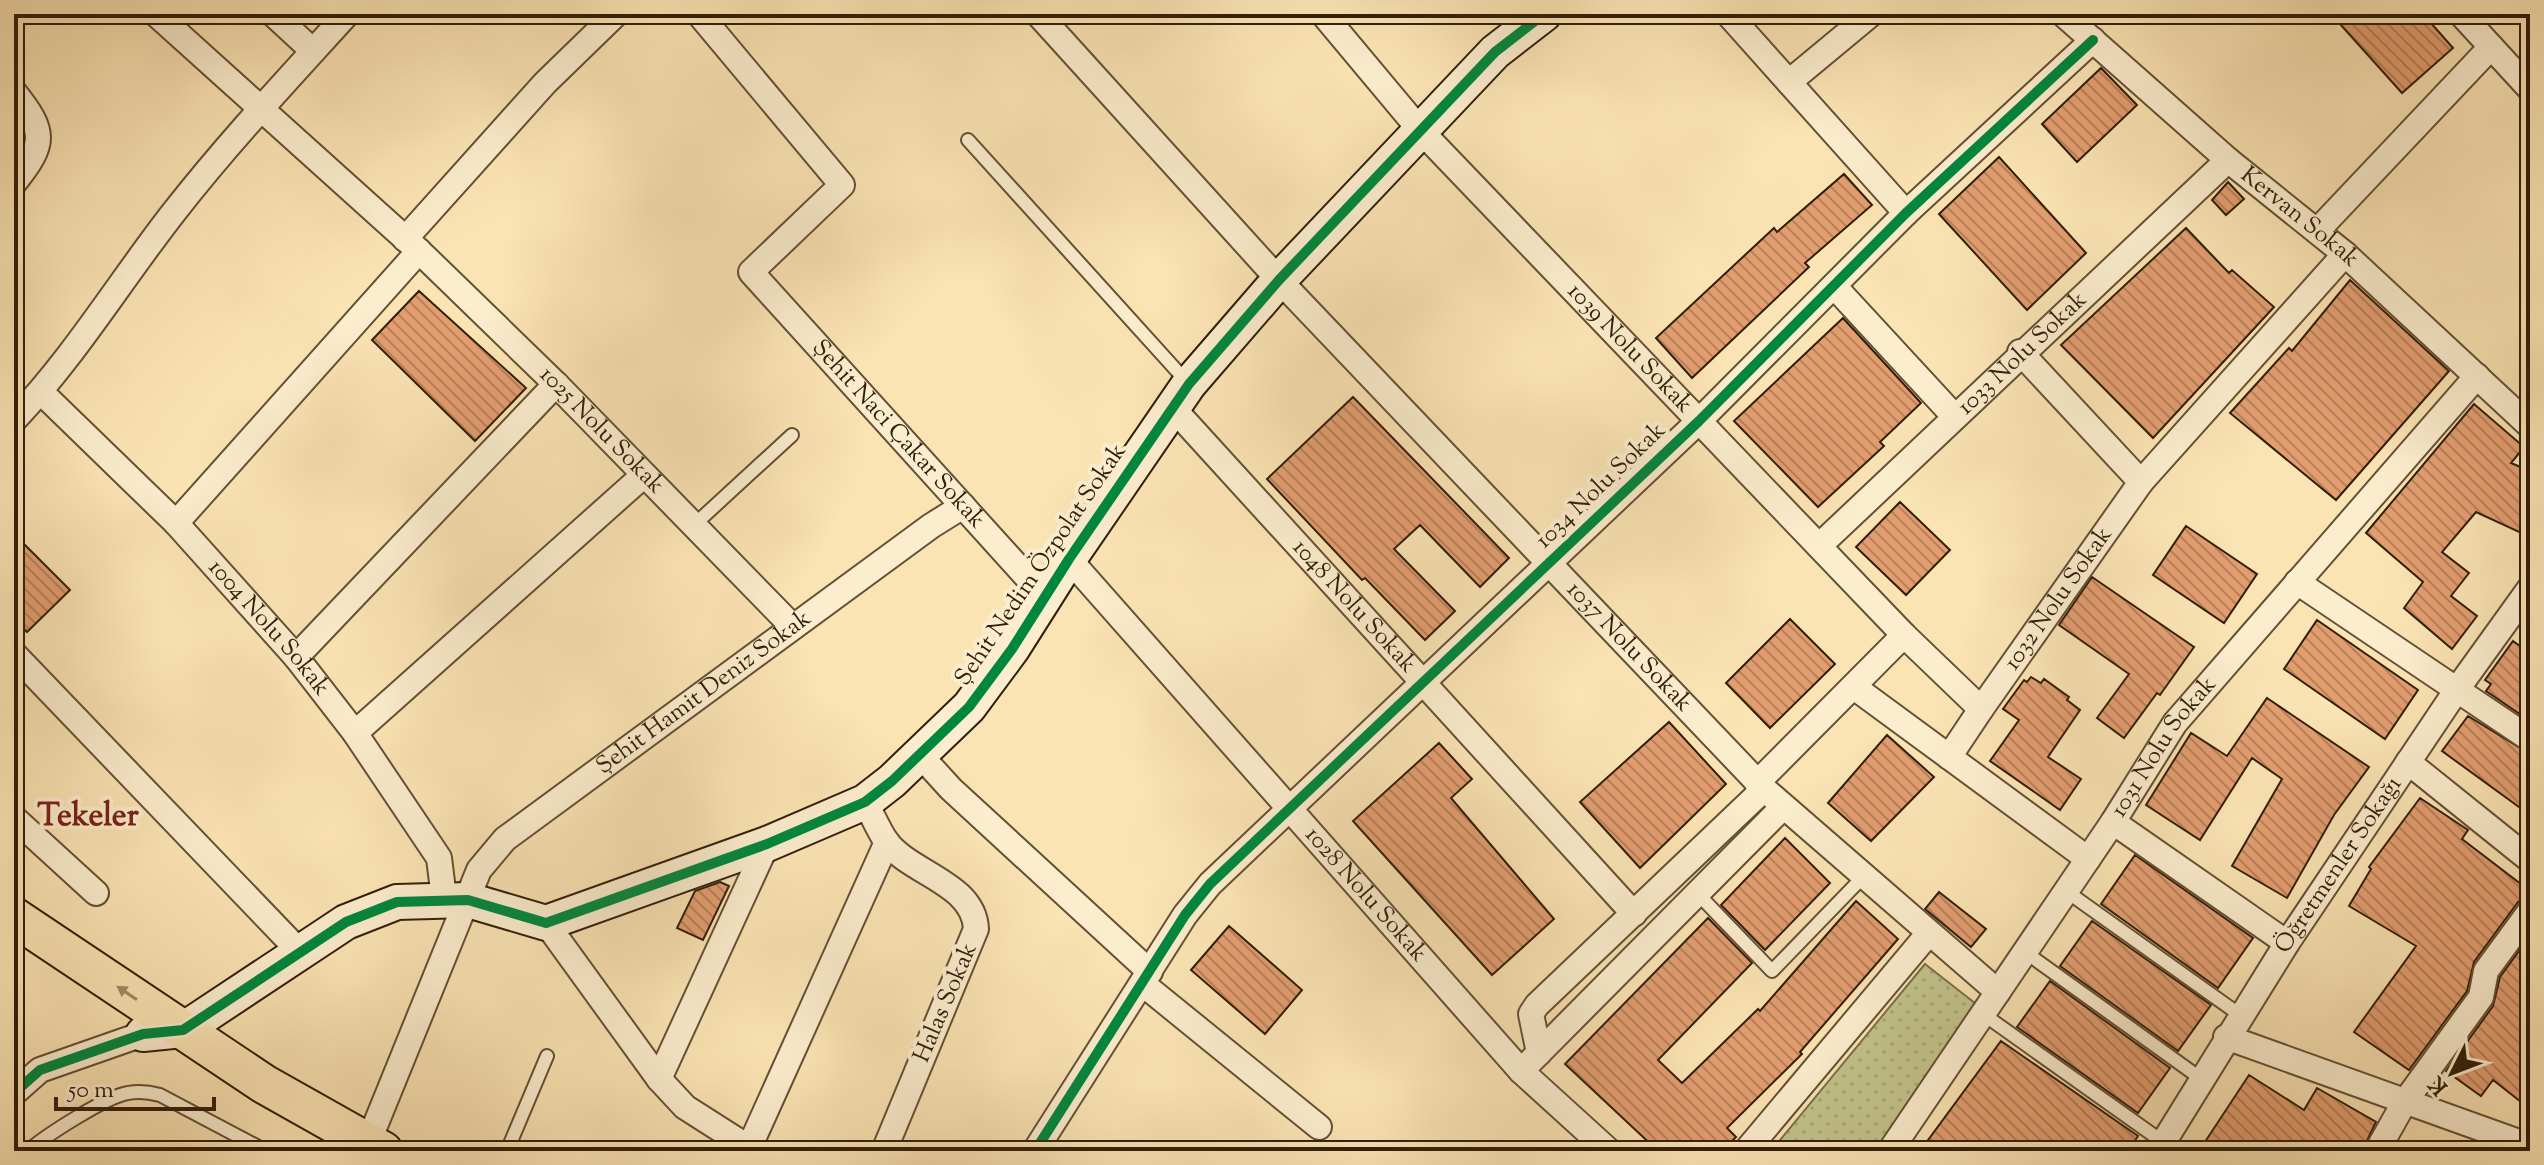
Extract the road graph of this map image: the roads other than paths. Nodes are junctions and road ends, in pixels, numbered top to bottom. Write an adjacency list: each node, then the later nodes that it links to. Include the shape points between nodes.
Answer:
1 (156, 14): 19 (street, 1025 Nolu Sokak)
2 (273, 14): 15 (street)
3 (347, 14): 15 (street)
4 (616, 14): 26 (street, via 545,83)
5 (699, 14): 42 (street, Şehit Naci Çakar Sokak, via 842,185 751,272)
6 (1038, 14): 28 (street, 1037 Nolu Sokak)
7 (1323, 14): 20 (street, 1039 Nolu Sokak)
8 (1544, 14): 20 (street, Şehit Nedim Özpolat Sokak, via 1495,52)
9 (1728, 14): 16 (street)
10 (1871, 14): 16 (street)
11 (2063, 14): 13 (street, Kervan Sokak)
12 (2470, 17): 14 (street)
13 (2093, 40): 22 (street, Kervan Sokak); 24 (street, 1034 Nolu Sokak)
14 (2491, 47): 17 (street); 25 (street)
15 (313, 51): 19 (street)
16 (1789, 82): 24 (street)
17 (2530, 89)
18 (14, 92): 23 (street, via 40,137 32,160)
19 (262, 107): 26 (street, 1025 Nolu Sokak); 33 (street, via 173,212)
20 (1420, 130): 28 (street, Şehit Nedim Özpolat Sokak); 37 (street, 1039 Nolu Sokak)
21 (968, 140): 34 (lane, 1048 Nolu Sokak)
22 (2228, 160): 25 (street, Kervan Sokak); 30 (street, 1033 Nolu Sokak)
23 (14, 183)
24 (1906, 213): 29 (street, 1034 Nolu Sokak)
25 (2317, 231): 27 (street, Kervan Sokak)
26 (412, 245): 32 (street, 1025 Nolu Sokak); 43 (street)
27 (2345, 254): 31 (street, Kervan Sokak); 41 (street, 1032 Nolu Sokak)
28 (1279, 280): 34 (street, Şehit Nedim Özpolat Sokak); 47 (street, 1037 Nolu Sokak)
29 (1834, 286): 35 (street); 37 (street, 1034 Nolu Sokak)
30 (2020, 352): 35 (street, 1033 Nolu Sokak); 41 (street)
31 (2477, 376): 38 (street, Kervan Sokak); 48 (street, 1031 Nolu Sokak)
32 (556, 384): 40 (street, 1025 Nolu Sokak); 54 (street)
33 (41, 392): 36 (street); 43 (street, 1004 Nolu Sokak)
34 (1180, 395): 46 (street, Şehit Nedim Özpolat Sokak); 55 (street, 1048 Nolu Sokak)
35 (1954, 416): 45 (street, 1033 Nolu Sokak)
36 (14, 420)
37 (1699, 421): 45 (street, 1039 Nolu Sokak); 47 (street, 1034 Nolu Sokak)
38 (2530, 426)
39 (792, 435): 44 (lane)
40 (644, 475): 44 (street, 1025 Nolu Sokak); 59 (street)
41 (2141, 482): 58 (street, 1032 Nolu Sokak)
42 (963, 506): 50 (street, Şehit Naci Çakar Sokak); 51 (street, Şehit Hamit Deniz Sokak)
43 (176, 523): 54 (street, 1004 Nolu Sokak)
44 (694, 525): 51 (street, 1025 Nolu Sokak)
45 (1819, 546): 52 (street, 1039 Nolu Sokak)
46 (1069, 559): 50 (street, Şehit Nedim Özpolat Sokak); 66 (street, 1028 Nolu Sokak)
47 (1549, 563): 55 (street, 1034 Nolu Sokak); 64 (street, 1037 Nolu Sokak)
48 (2297, 582): 57 (street); 69 (street, 1031 Nolu Sokak, via 2175,723)
49 (2530, 588): 57 (street, Öğretmenler Sokağı)
50 (1046, 598): 61 (street, Şehit Nedim Özpolat Sokak, via 969,707)
51 (793, 627): 78 (street, Şehit Hamit Deniz Sokak, via 505,839)
52 (1904, 635): 56 (street); 58 (street)
53 (14, 654): 86 (street)
54 (296, 657): 59 (street, 1004 Nolu Sokak)
55 (1424, 685): 66 (street, 1034 Nolu Sokak); 80 (street, 1048 Nolu Sokak)
56 (1854, 687): 62 (street); 64 (street)
57 (2458, 688): 60 (street); 63 (street, Öğretmenler Sokağı)
58 (1981, 709): 62 (street, 1032 Nolu Sokak)
59 (355, 733): 78 (street, 1004 Nolu Sokak, via 439,858)
60 (2530, 739)
61 (920, 755): 65 (street, Şehit Nedim Özpolat Sokak); 88 (street)
62 (1949, 757): 72 (street)
63 (2408, 762): 73 (street); 84 (street, Öğretmenler Sokağı)
64 (1760, 786): 67 (street, 1037 Nolu Sokak); 80 (street)
65 (865, 802): 70 (street, Halas Sokak); 71 (street, Şehit Nedim Özpolat Sokak)
66 (1290, 808): 88 (street, 1034 Nolu Sokak, via 1210,884); 97 (street, 1028 Nolu Sokak)
67 (1782, 808): 74 (street, 1037 Nolu Sokak); 77 (street)
68 (14, 819): 76 (street)
69 (2113, 822): 72 (street, 1031 Nolu Sokak); 84 (street)
70 (887, 842): 106 (street); 110 (street, Halas Sokak, via 963,898 976,914 976,929)
71 (767, 844): 82 (street, Şehit Nedim Özpolat Sokak); 99 (street)
72 (2088, 859): 75 (street, 1031 Nolu Sokak)
73 (2530, 860)
74 (1863, 877): 77 (lane, via 1772,971); 83 (street, 1037 Nolu Sokak)
75 (2066, 891): 87 (street, 1031 Nolu Sokak); 91 (lane)
76 (96, 893)
77 (1698, 894): 95 (street)
78 (456, 899): 82 (street); 86 (street, via 397,902 346,922); 105 (street, Şehit Hamit Deniz Sokak)
79 (2530, 911): 101 (street, via 2486,971 2481,997)
80 (1634, 914): 95 (street, via 1537,1005 1531,1014)
81 (14, 917): 92 (main road, one-way to 81)
82 (546, 923): 99 (street)
83 (1929, 933): 89 (street, 1037 Nolu Sokak); 113 (street)
84 (2287, 943): 91 (street, Öğretmenler Sokağı)
85 (14, 948): 93 (main road)
86 (300, 952): 92 (street)
87 (2025, 952): 89 (street, 1031 Nolu Sokak); 98 (lane)
88 (1146, 978): 102 (street); 111 (street, 1034 Nolu Sokak)
89 (1998, 992): 90 (street, 1031 Nolu Sokak)
90 (1983, 1014): 103 (lane); 114 (street, 1031 Nolu Sokak)
91 (2240, 1015): 94 (street, Öğretmenler Sokağı)
92 (183, 1030): 93 (street); 105 (main road)
93 (143, 1034): 100 (street, via 40,1070); 105 (main road)
94 (2226, 1037): 98 (street, Öğretmenler Sokağı); 101 (street)
95 (1539, 1053): 97 (street)
96 (547, 1056): 109 (lane)
97 (1521, 1071): 112 (street, 1028 Nolu Sokak)
98 (2200, 1078): 103 (street, Öğretmenler Sokağı)
99 (659, 1079): 106 (street, via 685,1107)
100 (14, 1093)
101 (2404, 1103): 104 (street); 115 (street)
102 (1319, 1127)
103 (2161, 1146)
104 (2530, 1146)
105 (361, 1148)
106 (752, 1149)
107 (28, 1151): 108 (lane, via 124,1093 145,1091)
108 (266, 1151)
109 (507, 1151)
110 (884, 1151)
111 (1035, 1151)
112 (1609, 1151)
113 (1746, 1151)
114 (1890, 1151)
115 (2377, 1151)

